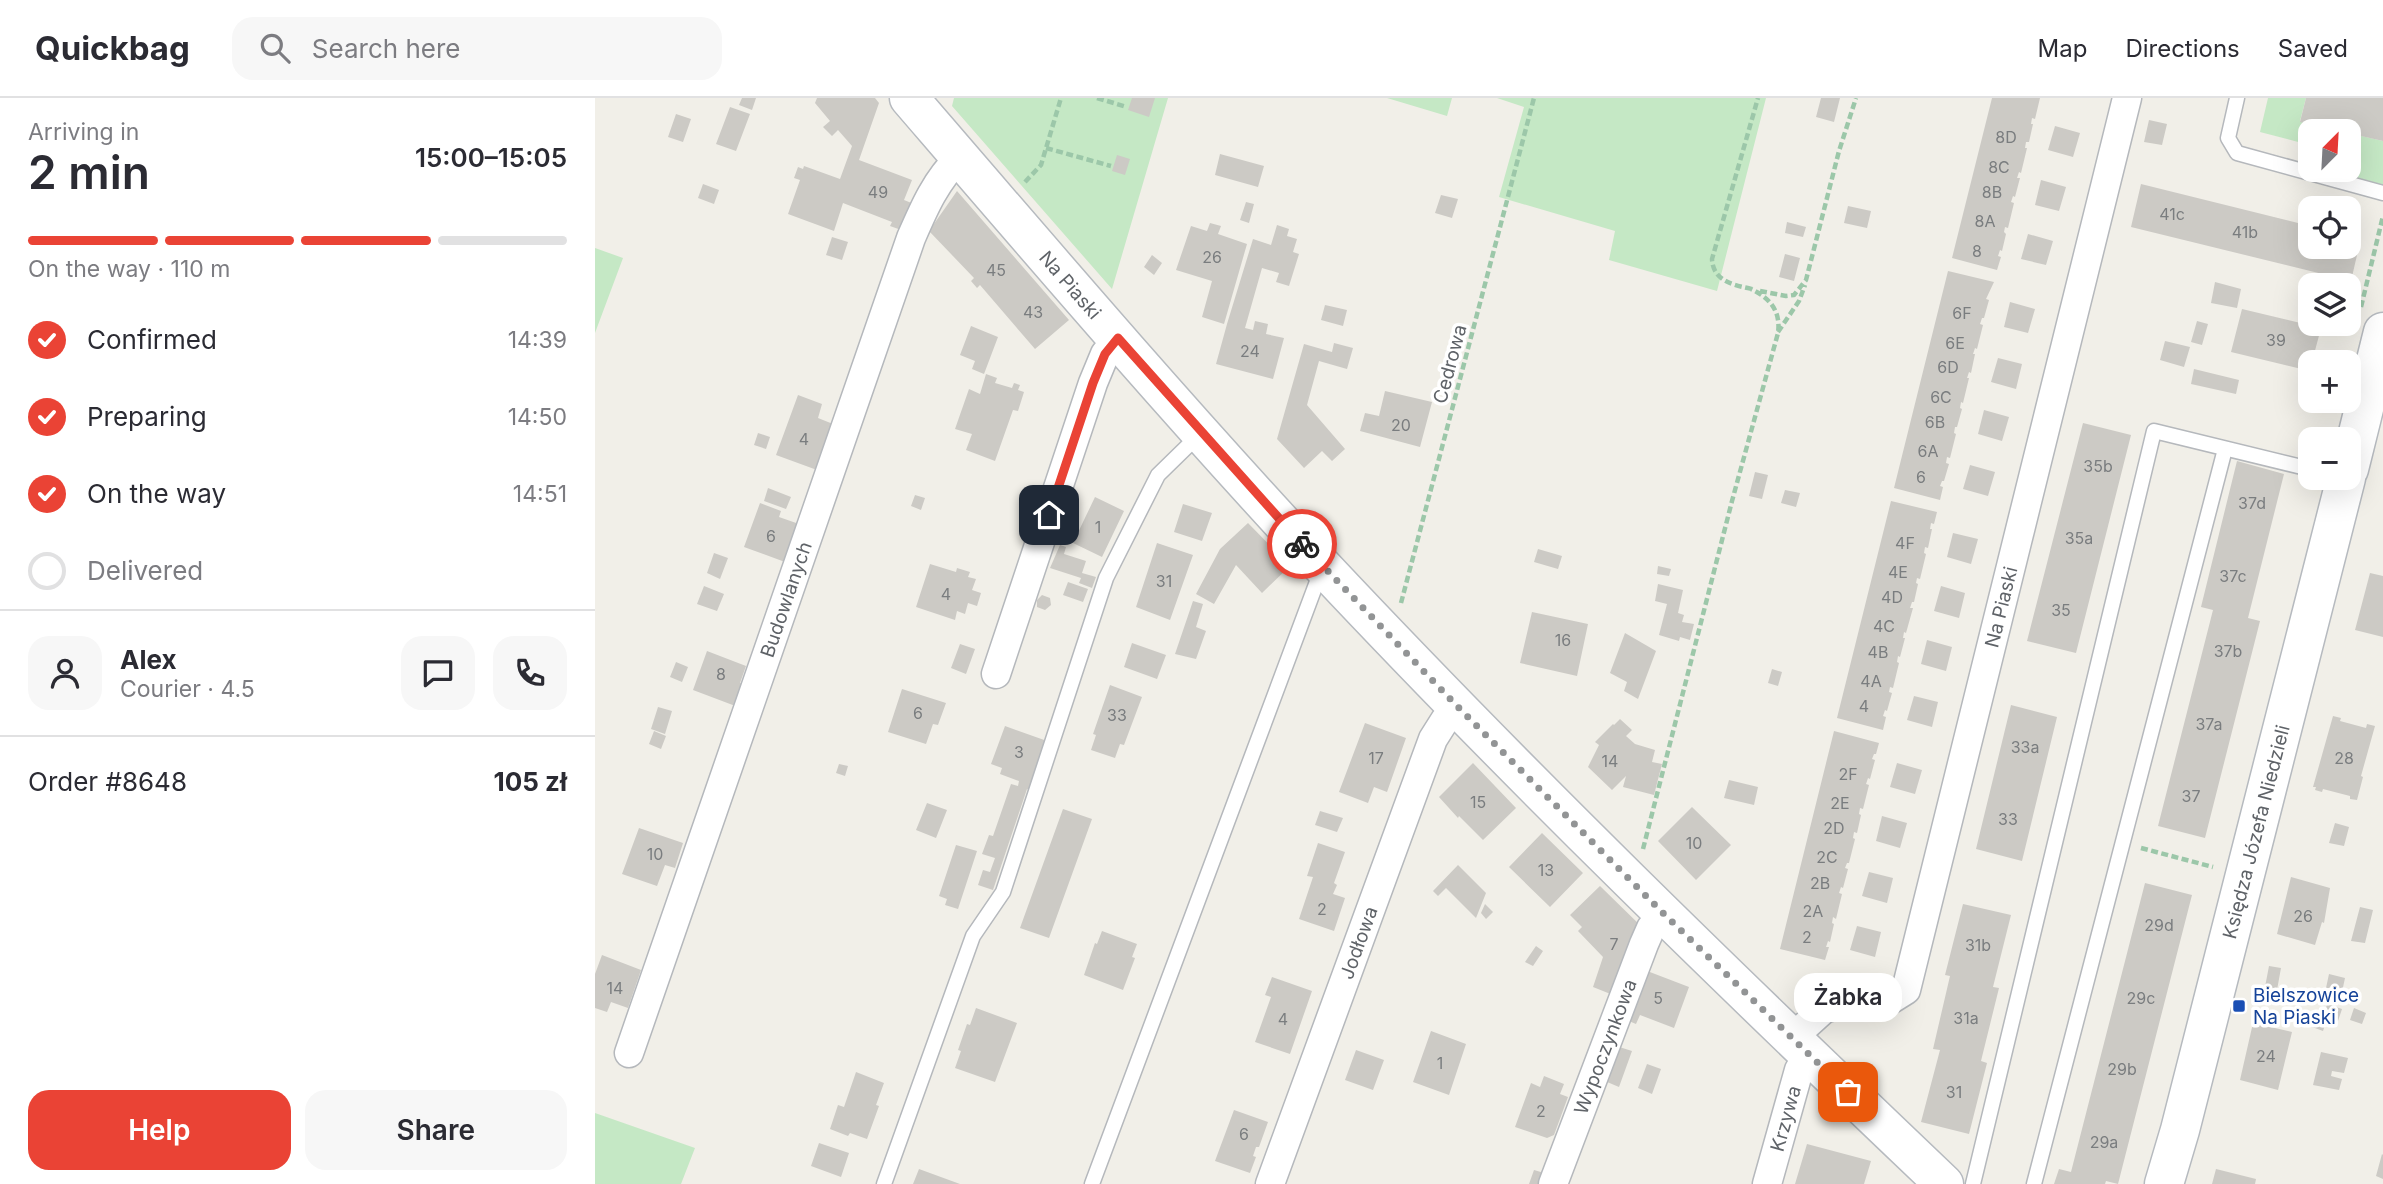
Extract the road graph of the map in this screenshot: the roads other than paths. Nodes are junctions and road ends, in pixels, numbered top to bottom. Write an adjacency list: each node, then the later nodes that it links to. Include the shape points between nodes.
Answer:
1 (909, 98): 4 (street, Na Piaski)
2 (2127, 98): 17 (street, Na Piaski, via 1906,990 1890,1000 1825,1009)
3 (2237, 98): 5 (lane, via 2228,138 2237,153)
4 (960, 157): 7 (street, Na Piaski); 18 (street, Budowlanych, via 927,200 911,238)
5 (2383, 193)
6 (2372, 321): 8 (street)
7 (1118, 338): 9 (street, Na Piaski); 14 (street, via 1105,354 1093,383)
8 (2356, 427)
9 (1201, 433): 13 (street, Na Piaski); 20 (lane, via 1158,475 1106,578 1003,892 973,936)
10 (2225, 449): 11 (lane); 19 (lane, via 2154,431); 25 (lane)
11 (2298, 466)
12 (2342, 490): 26 (street, Księdza Józefa Niedzieli)
13 (1322, 566): 15 (street, Na Piaski); 21 (lane)
14 (996, 674)
15 (1457, 706): 16 (street, Na Piaski); 22 (street, Jodłowa, via 1433,739)
16 (1663, 913): 17 (street, Na Piaski); 23 (street, Wypoczynkowa, via 1647,936)
17 (1800, 1047): 19 (street, Na Piaski); 24 (street, Krzywa, via 1799,1070)
18 (629, 1053)
19 (1948, 1183)
20 (884, 1184)
21 (1092, 1184)
22 (1270, 1184)
23 (1553, 1184)
24 (1767, 1184)
25 (2034, 1184)
26 (2164, 1184)

